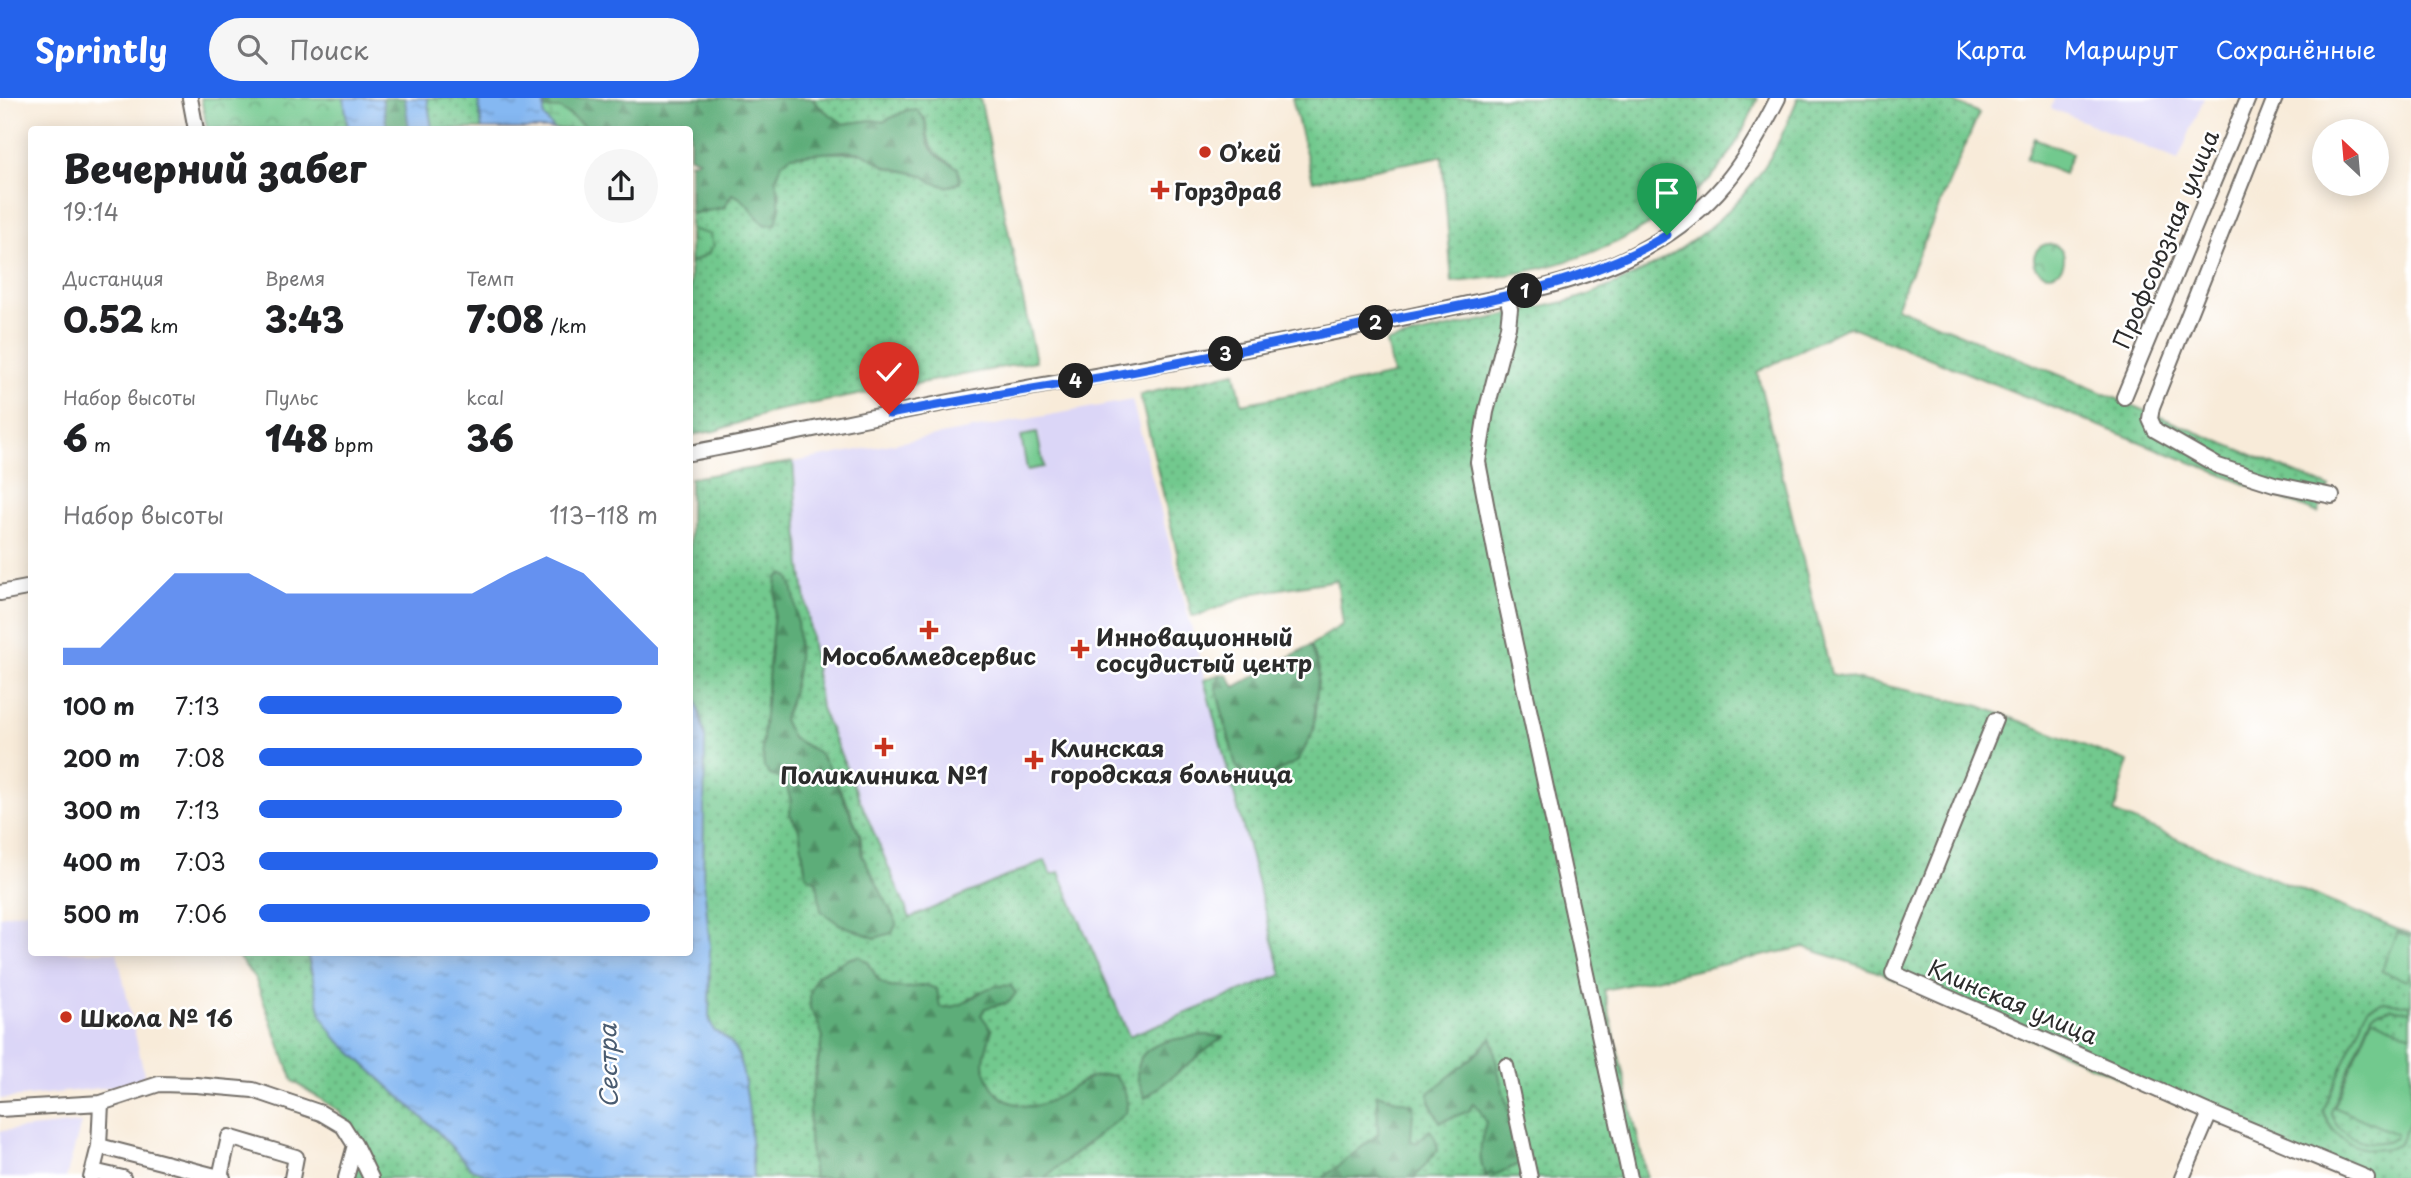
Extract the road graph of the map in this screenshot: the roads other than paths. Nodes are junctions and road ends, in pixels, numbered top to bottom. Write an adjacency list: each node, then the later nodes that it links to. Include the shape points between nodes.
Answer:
1 (190, 98): 5 (street)
2 (1777, 98): 6 (street, via 1732,177 1683,224 1609,265)
3 (2248, 98): 7 (street, Профсоюзная улица)
4 (2275, 98): 9 (street, via 2150,419 2155,430 2218,466)
5 (195, 126)
6 (1507, 296): 8 (street, via 1237,352); 26 (street, via 1508,327 1478,462)
7 (2124, 397)
8 (693, 452)
9 (2332, 496)
10 (28, 588): 11 (street)
11 (0, 593)
12 (1995, 720): 16 (street, Клинская улица, via 1892,973)
13 (1506, 1066): 25 (street)
14 (101, 1103): 15 (street); 17 (street, via 159,1084 253,1090 321,1113 343,1126); 18 (street)
15 (0, 1109)
16 (2210, 1112): 27 (street); 28 (street, Клинская улица)
17 (355, 1145): 23 (street); 24 (street)
18 (99, 1146): 19 (street); 21 (street)
19 (92, 1174): 20 (street)
20 (123, 1178)
21 (222, 1178): 22 (street, via 229,1136 296,1157)
22 (292, 1178)
23 (346, 1178)
24 (371, 1178)
25 (1530, 1178)
26 (1630, 1178)
27 (2182, 1178)
28 (2367, 1178)

